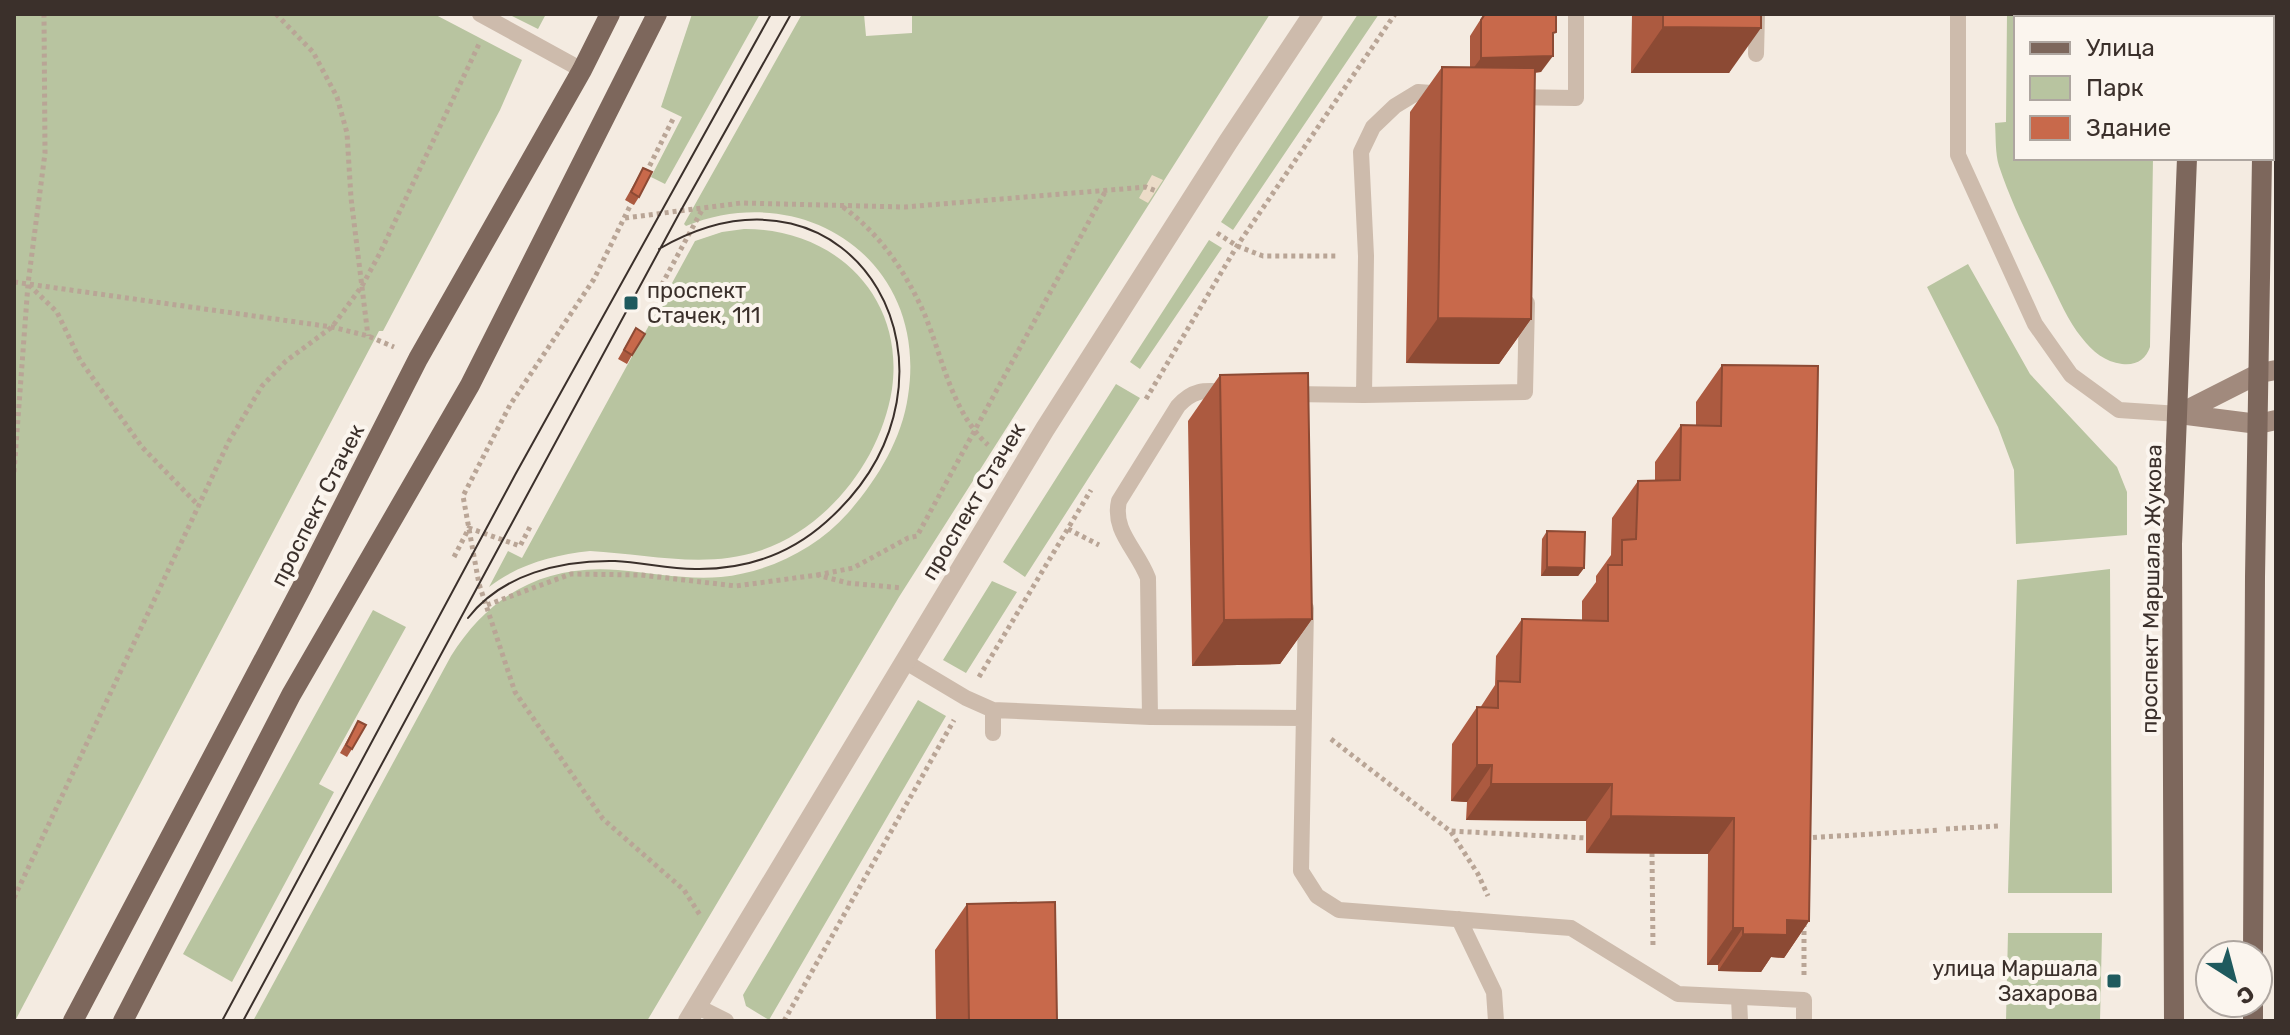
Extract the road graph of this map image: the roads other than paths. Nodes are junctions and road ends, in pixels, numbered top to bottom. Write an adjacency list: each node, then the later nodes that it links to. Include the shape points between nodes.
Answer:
1 (610, 14): 9 (main road, проспект Стачек)
2 (657, 14): 32 (main road, via 470,385 291,695)
3 (1313, 14): 22 (street, проспект Стачек, via 1061,403)
4 (1576, 14): 11 (lane, via 1576,98 1530,106)
5 (1757, 14): 8 (lane)
6 (1958, 14): 19 (lane, via 1958,155 2035,324 2071,375 2119,410)
7 (485, 17): 9 (lane)
8 (1756, 54)
9 (582, 70): 31 (main road, проспект Стачек, via 418,359)
10 (1460, 94): 18 (lane, via 1418,92 1373,127 1361,152)
11 (1503, 96)
12 (2187, 160): 19 (main road, проспект Маршала Жукова)
13 (2262, 160): 15 (main road)
14 (1527, 284): 18 (lane, via 1525,392)
15 (2268, 372): 19 (street); 20 (main road)
16 (1247, 392): 24 (lane, via 1189,394 1119,501 1120,529 1148,578)
17 (1278, 393): 18 (lane, via 1308,402)
18 (1364, 395)
19 (2179, 414): 20 (street); 37 (main road, проспект Маршала Жукова, via 2172,544)
20 (2267, 422): 28 (main road)
21 (1306, 595): 25 (lane)
22 (904, 661): 23 (lane); 30 (street, проспект Стачек)
23 (993, 710): 24 (lane); 26 (lane)
24 (1150, 717): 25 (lane)
25 (1304, 718): 27 (lane, via 1301,871 1317,896 1339,910)
26 (993, 733)
27 (1459, 919): 29 (lane, via 1571,928 1678,994); 34 (lane, via 1494,992)
28 (2253, 939)
29 (1739, 998): 35 (lane); 36 (lane, via 1804,1000)
30 (692, 1014): 33 (lane)
31 (73, 1021)
32 (123, 1021)
33 (726, 1021)
34 (1496, 1021)
35 (1740, 1021)
36 (1804, 1021)
37 (2174, 1021)

